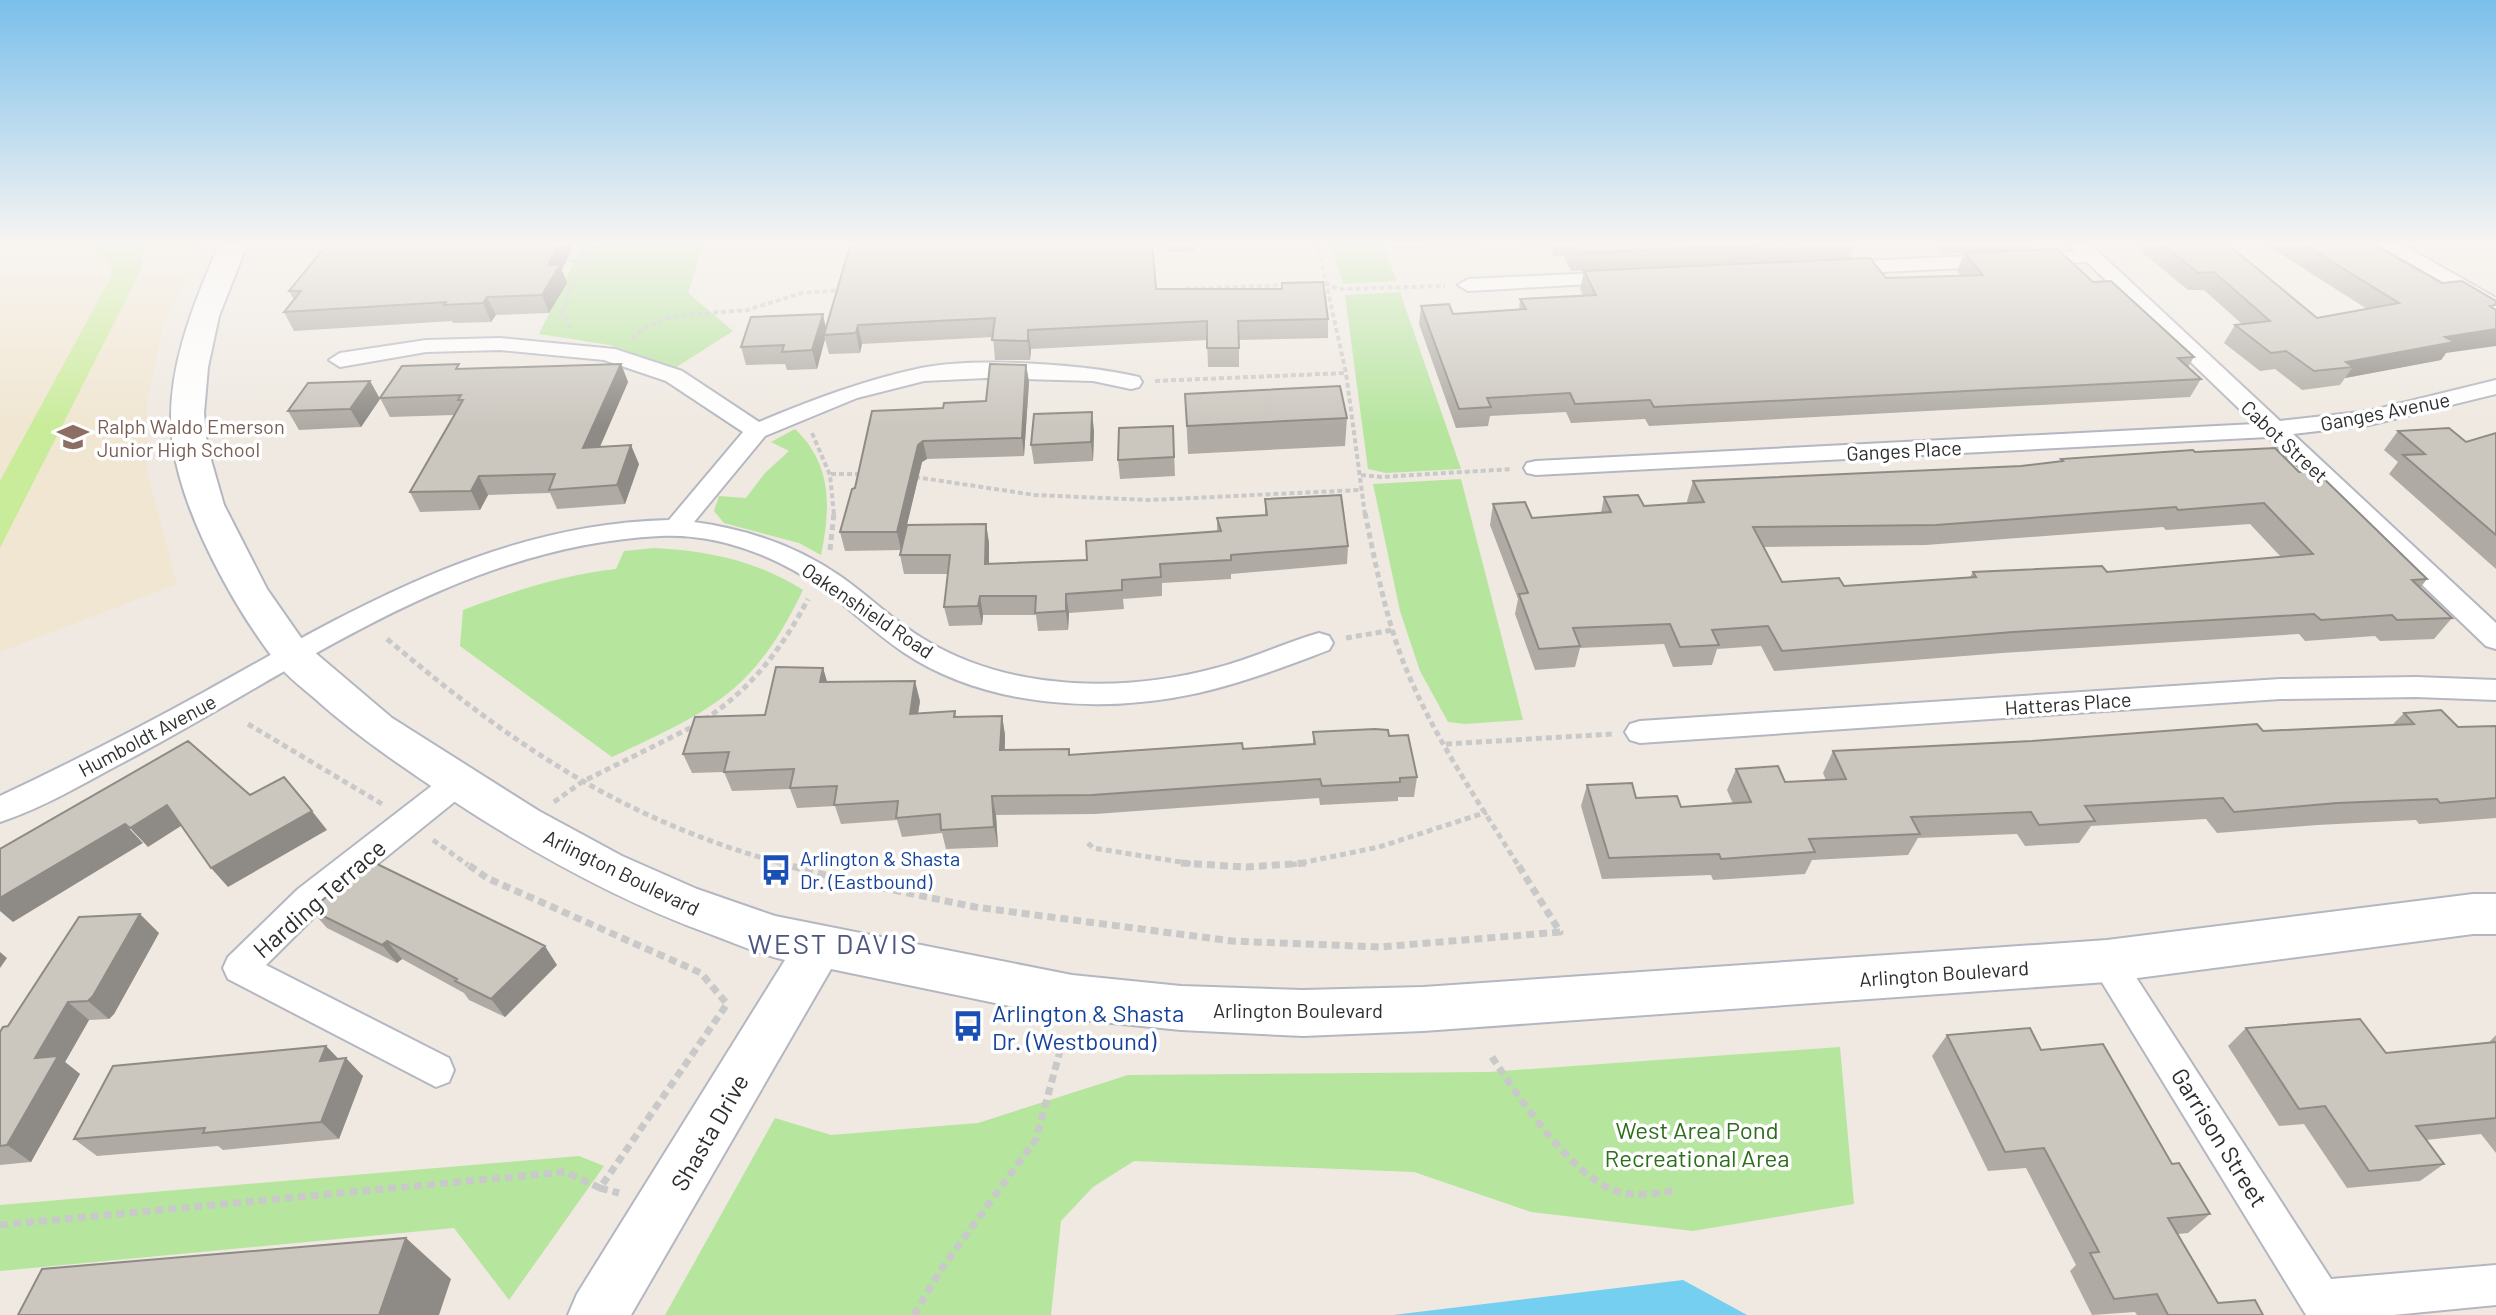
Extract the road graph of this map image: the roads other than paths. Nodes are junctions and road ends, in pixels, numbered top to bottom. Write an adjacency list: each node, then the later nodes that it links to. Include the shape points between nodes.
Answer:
1 (209, 303): 12 (street, Arlington Boulevard, via 192,367 190,446 206,505 250,593)
2 (2141, 303): 6 (street, Cabot Street)
3 (340, 360): 7 (street, via 426,346 500,344 607,354 674,376)
4 (1131, 382): 7 (street, via 1093,374 924,374 849,393)
5 (2496, 387): 6 (street, Ganges Avenue, via 2369,418)
6 (2273, 430): 8 (street, Ganges Place); 10 (street, Cabot Street)
7 (757, 431): 9 (street)
8 (1536, 468)
9 (676, 528): 11 (street, Oakenshield Road, via 783,554 820,574 919,649 973,674 1015,685 1088,693 1175,687 1236,673); 12 (street, Oakenshield Road, via 550,544 460,571)
10 (2496, 639)
11 (1319, 643)
12 (292, 655): 15 (street, Arlington Boulevard, via 377,729); 16 (street, Humboldt Avenue)
13 (2496, 690): 14 (street, Hatteras Place, via 2280,689)
14 (1640, 732)
15 (458, 782): 18 (street, Arlington Boulevard, via 606,869 680,903); 20 (street, Harding Terrace, via 310,899 240,968)
16 (0, 810)
17 (2496, 914): 19 (street, Arlington Boulevard)
18 (818, 948): 19 (street, Arlington Boulevard, via 1072,997 1318,1013); 23 (street, Shasta Drive)
19 (2107, 961): 22 (street, Garrison Street)
20 (436, 1070)
21 (2496, 1285): 22 (street)
22 (2325, 1308)
23 (598, 1315)

